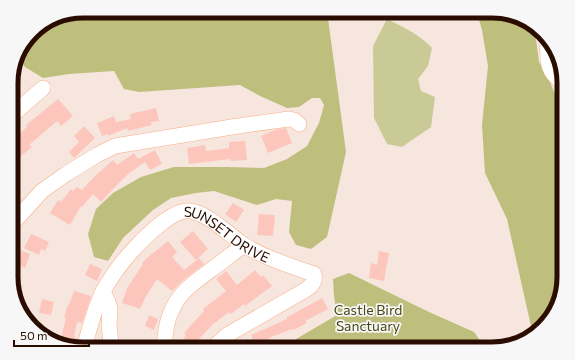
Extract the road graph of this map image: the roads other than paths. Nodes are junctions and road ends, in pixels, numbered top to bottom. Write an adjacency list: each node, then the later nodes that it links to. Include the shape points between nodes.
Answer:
1 (547, 49): 2 (street, via 550,69)
2 (557, 79)
3 (43, 88): 4 (street)
4 (18, 110)
5 (299, 124): 6 (street, via 289,119 115,146 42,191)
6 (18, 217)
7 (244, 245): 8 (street, SUNSET DRIVE, via 203,215 183,210 159,226 131,252); 11 (street, via 190,285 179,297 171,310); 12 (street, SUNSET DRIVE, via 314,274 315,278 307,289 227,335)
8 (103, 292): 9 (street, SUNSET DRIVE, via 95,309); 10 (street, via 110,309)
9 (86, 342)
10 (111, 342)
11 (165, 342)
12 (219, 342)

